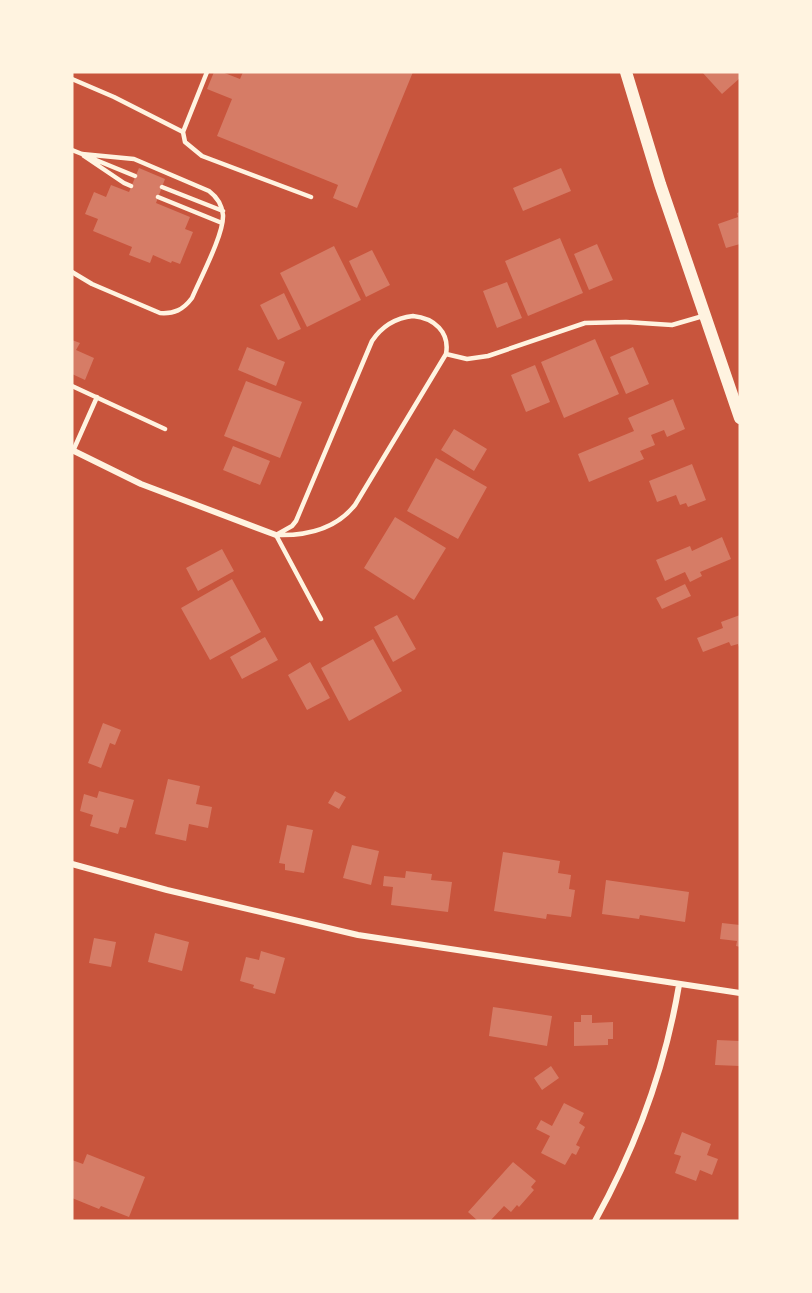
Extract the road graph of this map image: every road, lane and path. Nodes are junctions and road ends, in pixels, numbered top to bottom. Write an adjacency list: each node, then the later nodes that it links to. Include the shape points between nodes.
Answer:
1 (207, 72): 4 (lane)
2 (626, 72): 15 (main road)
3 (72, 79): 4 (lane)
4 (183, 132): 11 (lane, via 185,142 202,156)
5 (72, 150): 6 (lane)
6 (82, 154): 7 (lane); 8 (lane); 12 (lane, via 134,159 209,191)
7 (135, 176)
8 (131, 186)
9 (162, 187): 12 (lane)
10 (158, 197): 13 (lane)
11 (311, 197)
12 (223, 211): 13 (lane)
13 (222, 223): 14 (lane, via 192,298 178,311 160,313)
14 (72, 272)
15 (704, 315): 16 (lane, via 665,325 626,321 585,323 480,357 467,359); 19 (main road)
16 (446, 354): 22 (lane, via 348,514 319,530); 22 (lane, via 447,341 442,331 434,322 421,317 396,320 376,334 296,521)
17 (72, 386): 18 (lane)
18 (97, 397): 20 (lane); 21 (lane)
19 (740, 418)
20 (165, 429)
21 (73, 450): 22 (street, via 141,484)
22 (276, 535): 23 (lane)
23 (321, 619)
24 (72, 864): 25 (street, via 358,935)
25 (679, 985): 26 (street); 27 (street, via 669,1041 651,1097)
26 (740, 993)
27 (596, 1221)

